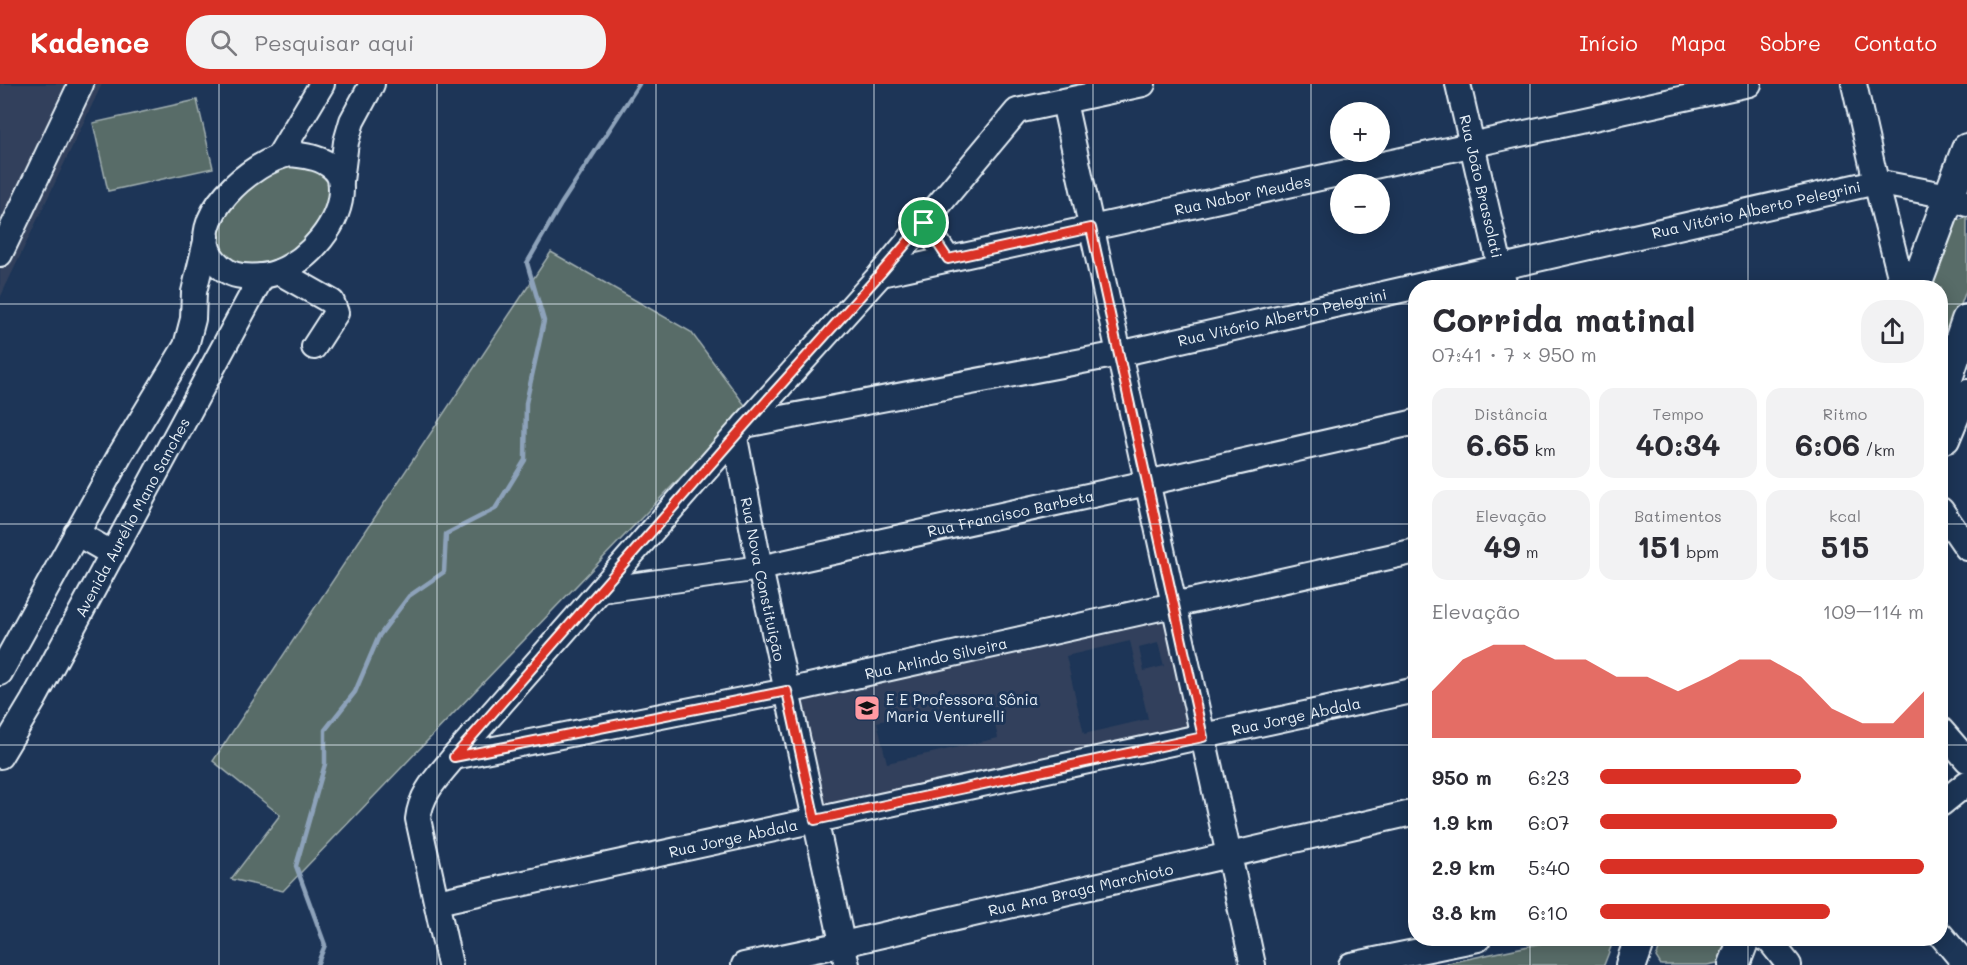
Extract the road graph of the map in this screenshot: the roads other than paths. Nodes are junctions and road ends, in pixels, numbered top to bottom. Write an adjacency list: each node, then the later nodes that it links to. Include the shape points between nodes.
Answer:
1 (81, 84): 18 (street)
2 (322, 84): 11 (street)
3 (372, 84): 12 (street, via 352,121)
4 (1143, 84): 8 (street)
5 (1458, 84): 9 (street, Rua João Brassolati)
6 (1749, 84): 9 (street, Rua Nabor Meudes)
7 (1854, 84): 13 (street)
8 (1064, 102): 15 (street, via 1017,111); 16 (street)
9 (1472, 144): 16 (street, Rua Nabor Meudes); 22 (street, Rua João Brassolati)
10 (1967, 149): 14 (main road)
11 (279, 156): 12 (street, via 291,154 320,160 335,169); 17 (street, via 236,183 214,212)
12 (341, 181): 21 (street, via 338,213 321,240 298,260)
13 (1876, 182): 14 (street, Rua Vitório Alberto Pelegrini); 22 (street, Rua Vitório Alberto Pelegrini); 23 (street)
14 (1958, 200): 24 (main road)
15 (924, 223): 19 (street); 20 (street)
16 (1091, 228): 19 (street, Rua Nabor Meudes); 28 (street)
17 (207, 237): 21 (street, via 210,255 222,268 236,275); 38 (street, via 186,346)
18 (0, 254)
19 (948, 259): 20 (street, Rua Nabor Meudes)
20 (881, 273): 30 (street)
21 (271, 274): 27 (street, via 332,302 336,312); 41 (street, Avenida Aurélio Mano Sanches)
22 (1503, 278)
23 (1902, 280)
24 (1919, 280)
25 (1408, 297): 28 (street, Rua Vitório Alberto Pelegrini)
26 (1958, 340): 29 (main road)
27 (314, 347)
28 (1119, 354): 32 (street, Rua Vitório Alberto Pelegrini); 36 (street)
29 (1948, 373)
30 (781, 385): 32 (street); 34 (street)
31 (1967, 392): 35 (street)
32 (803, 414): 34 (street, Rua Vitório Alberto Pelegrini)
33 (1408, 424): 36 (street, Rua Francisco Barbeta)
34 (740, 432): 42 (street, Rua Nova Constituição); 43 (street)
35 (1948, 438)
36 (1147, 483): 42 (street, Rua Francisco Barbeta); 44 (street)
37 (1948, 523): 39 (street)
38 (76, 533): 41 (street); 45 (street)
39 (1967, 548)
40 (1408, 553): 44 (street, Rua Arlindo Silveira)
41 (113, 554): 50 (street, Avenida Aurélio Mano Sanches)
42 (760, 568): 43 (street, Rua Francisco Barbeta); 46 (street, Rua Nova Constituição)
43 (601, 590): 51 (street)
44 (1174, 605): 46 (street, Rua Arlindo Silveira); 48 (street)
45 (0, 673)
46 (787, 691): 51 (street, Rua Arlindo Silveira); 56 (street, Rua Nova Constituição)
47 (1408, 692): 48 (street, Rua Jorge Abdala)
48 (1203, 737): 56 (street, Rua Jorge Abdala); 57 (street)
49 (1948, 738): 52 (street)
50 (0, 756)
51 (454, 757): 58 (street, via 424,794 418,819)
52 (1967, 760)
53 (1967, 783): 54 (street)
54 (1948, 798)
55 (1408, 814): 57 (street, Rua Ana Braga Marchioto)
56 (815, 820): 58 (street, Rua Jorge Abdala); 64 (street, Rua Nova Constituição)
57 (1229, 855): 64 (street, Rua Ana Braga Marchioto); 68 (street)
58 (437, 902): 66 (street)
59 (1948, 943): 72 (street)
60 (1445, 946): 65 (street)
61 (1638, 946): 69 (main road)
62 (1741, 946): 70 (main road)
63 (1774, 946): 71 (street)
64 (845, 955): 67 (street, Rua Ana Braga Marchioto)
65 (1360, 964)
66 (450, 965)
67 (744, 965)
68 (1254, 965)
69 (1631, 965)
70 (1734, 965)
71 (1790, 965)
72 (1966, 965)

